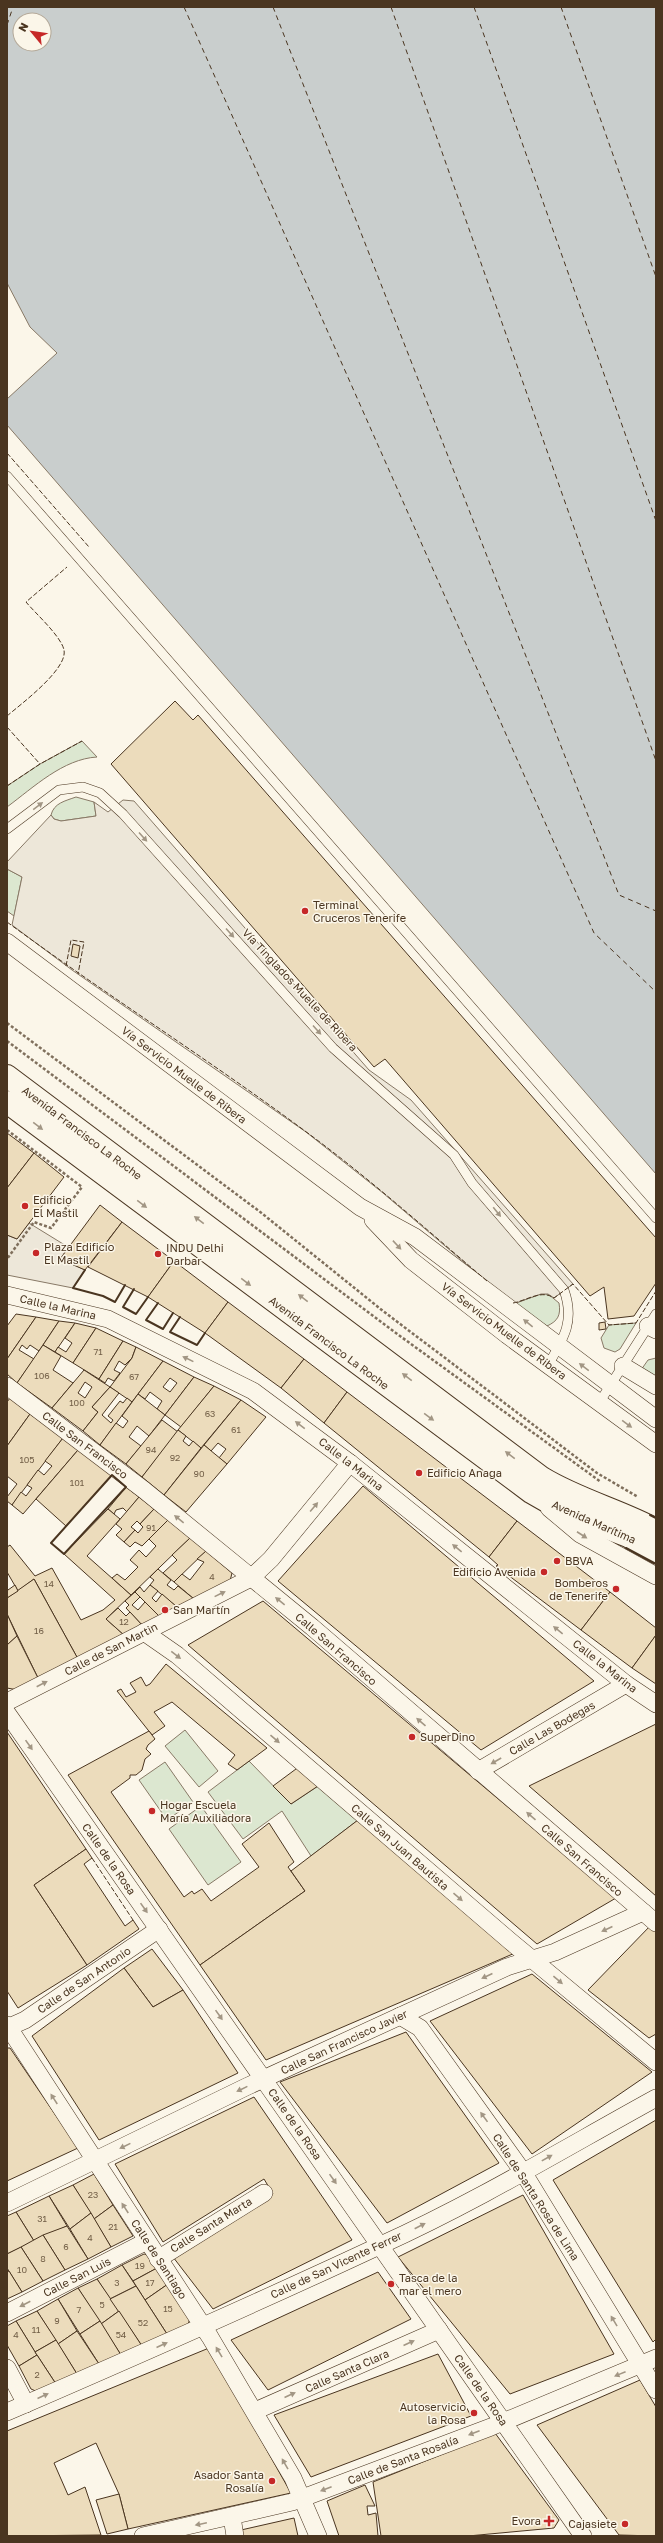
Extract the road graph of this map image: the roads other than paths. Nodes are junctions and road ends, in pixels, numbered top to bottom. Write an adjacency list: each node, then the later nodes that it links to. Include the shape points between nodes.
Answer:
1 (7, 476): 7 (lane)
2 (7, 830): 10 (lane, Vía Tinglados Muelle de Ribera, one-way to 10, via 59,790 83,787 100,793 123,814 333,1048 454,1155 472,1183 564,1290 568,1300 569,1320)
3 (7, 942): 6 (street, Vía Servicio Muelle de Ribera)
4 (7, 1076): 20 (main road, Avenida Francisco La Roche, one-way to 4)
5 (7, 1102): 20 (main road, Avenida Francisco La Roche, one-way to 20)
6 (360, 1207): 10 (street, Vía Servicio Muelle de Ribera, one-way to 6, via 415,1237); 11 (street, Vía Servicio Muelle de Ribera, one-way to 11, via 411,1260)
7 (656, 1218)
8 (7, 1295): 19 (street, Calle la Marina, one-way to 8, via 270,1403 230,1379 108,1319)
9 (654, 1323): 12 (lane)
10 (559, 1348): 11 (lane); 14 (street, Vía Servicio Muelle de Ribera, one-way to 10)
11 (548, 1365): 16 (street, Vía Servicio Muelle de Ribera)
12 (623, 1366): 14 (lane); 15 (street)
13 (7, 1386): 24 (street, Calle San Francisco, one-way to 13, via 144,1490)
14 (610, 1386): 16 (lane); 17 (street, Vía Servicio Muelle de Ribera)
15 (656, 1386)
16 (599, 1403): 18 (street, Vía Servicio Muelle de Ribera, one-way to 18)
17 (656, 1419)
18 (656, 1444)
19 (350, 1463): 24 (street, Calle de San Martin, one-way to 19, via 271,1559); 26 (street, Calle la Marina, one-way to 19)
20 (536, 1485): 21 (main road, Avenida Marítima, via 618,1512); 22 (main road, Avenida Marítima, via 566,1512 628,1536); 23 (street, Avenida Francisco La Roche, one-way to 23, via 580,1534)
21 (656, 1530)
22 (656, 1552)
23 (656, 1576)
24 (251, 1578): 25 (street, Calle de San Martin, one-way to 24); 30 (street, Calle San Francisco, one-way to 24)
25 (144, 1632): 27 (street, Calle de San Martin, one-way to 25); 34 (street, Calle San Juan Bautista, one-way to 34, via 177,1655)
26 (626, 1684): 28 (street, Calle la Marina); 30 (street, Calle Las Bodegas, one-way to 30)
27 (7, 1702)
28 (656, 1704)
29 (7, 1713): 33 (street, Calle de la Rosa, one-way to 33)
30 (478, 1771): 31 (street, Calle San Francisco, one-way to 30)
31 (643, 1912): 32 (street, Calle San Francisco); 34 (street, Calle San Francisco Javier, one-way to 34, via 555,1952)
32 (656, 1923)
33 (158, 1929): 36 (street, Calle de San Antonio, via 25,2020); 38 (street, Calle de la Rosa, one-way to 38)
34 (532, 1958): 35 (street, Calle San Francisco Javier, one-way to 35); 37 (street, Calle San Juan Bautista, one-way to 37)
35 (400, 2016): 38 (street, Calle San Francisco Javier); 41 (street, Calle de Santa Rosa de Lima, one-way to 35, via 420,2028)
36 (8, 2027): 40 (street, Calle de Santiago, one-way to 36)
37 (656, 2062)
38 (264, 2079): 40 (street, Calle San Francisco Javier, one-way to 40); 45 (street, Calle de la Rosa, one-way to 45)
39 (656, 2098): 41 (street, Calle de San Vicente Ferrer, one-way to 39)
40 (94, 2161): 43 (street, Calle San Francisco Javier); 44 (street, Calle de Santiago, one-way to 40)
41 (523, 2172): 45 (street, Calle de San Vicente Ferrer, one-way to 41); 51 (street, Calle de Santa Rosa de Lima, one-way to 41)
42 (264, 2193): 46 (street, Calle Santa Marta)
43 (7, 2203)
44 (147, 2241): 46 (street, Calle de Santiago); 47 (street, Calle San Luis, one-way to 47)
45 (380, 2246): 48 (street, Calle de San Vicente Ferrer); 49 (street, Calle de la Rosa)
46 (158, 2258): 48 (street, Calle de Santiago)
47 (7, 2313)
48 (204, 2326): 54 (street, Calle de San Vicente Ferrer, one-way to 48); 55 (street, Calle de Santiago, one-way to 48)
49 (439, 2330): 55 (street, Calle Santa Clara, one-way to 49); 57 (street, Calle de la Rosa)
50 (656, 2358): 51 (street, Calle de Santa Rosalía)
51 (641, 2365): 53 (street, Calle de Santa Rosa de Lima); 57 (street, Calle de Santa Rosalía, one-way to 57)
52 (7, 2368): 54 (street)
53 (656, 2390)
54 (26, 2404): 56 (street, Calle de San Vicente Ferrer)
55 (255, 2411): 58 (street, Calle de Santiago, one-way to 55)
56 (7, 2412)
57 (504, 2421): 58 (street, Calle de Santa Rosalía, one-way to 58); 63 (street, Calle de la Rosa)
58 (303, 2498): 59 (street, Calle de Santa Rosalía); 62 (street, Calle de Santiago)
59 (232, 2517): 60 (street, Calle de Santa Rosalía, one-way to 60); 61 (street)
60 (143, 2536)
61 (235, 2536)
62 (318, 2536)
63 (583, 2536)

